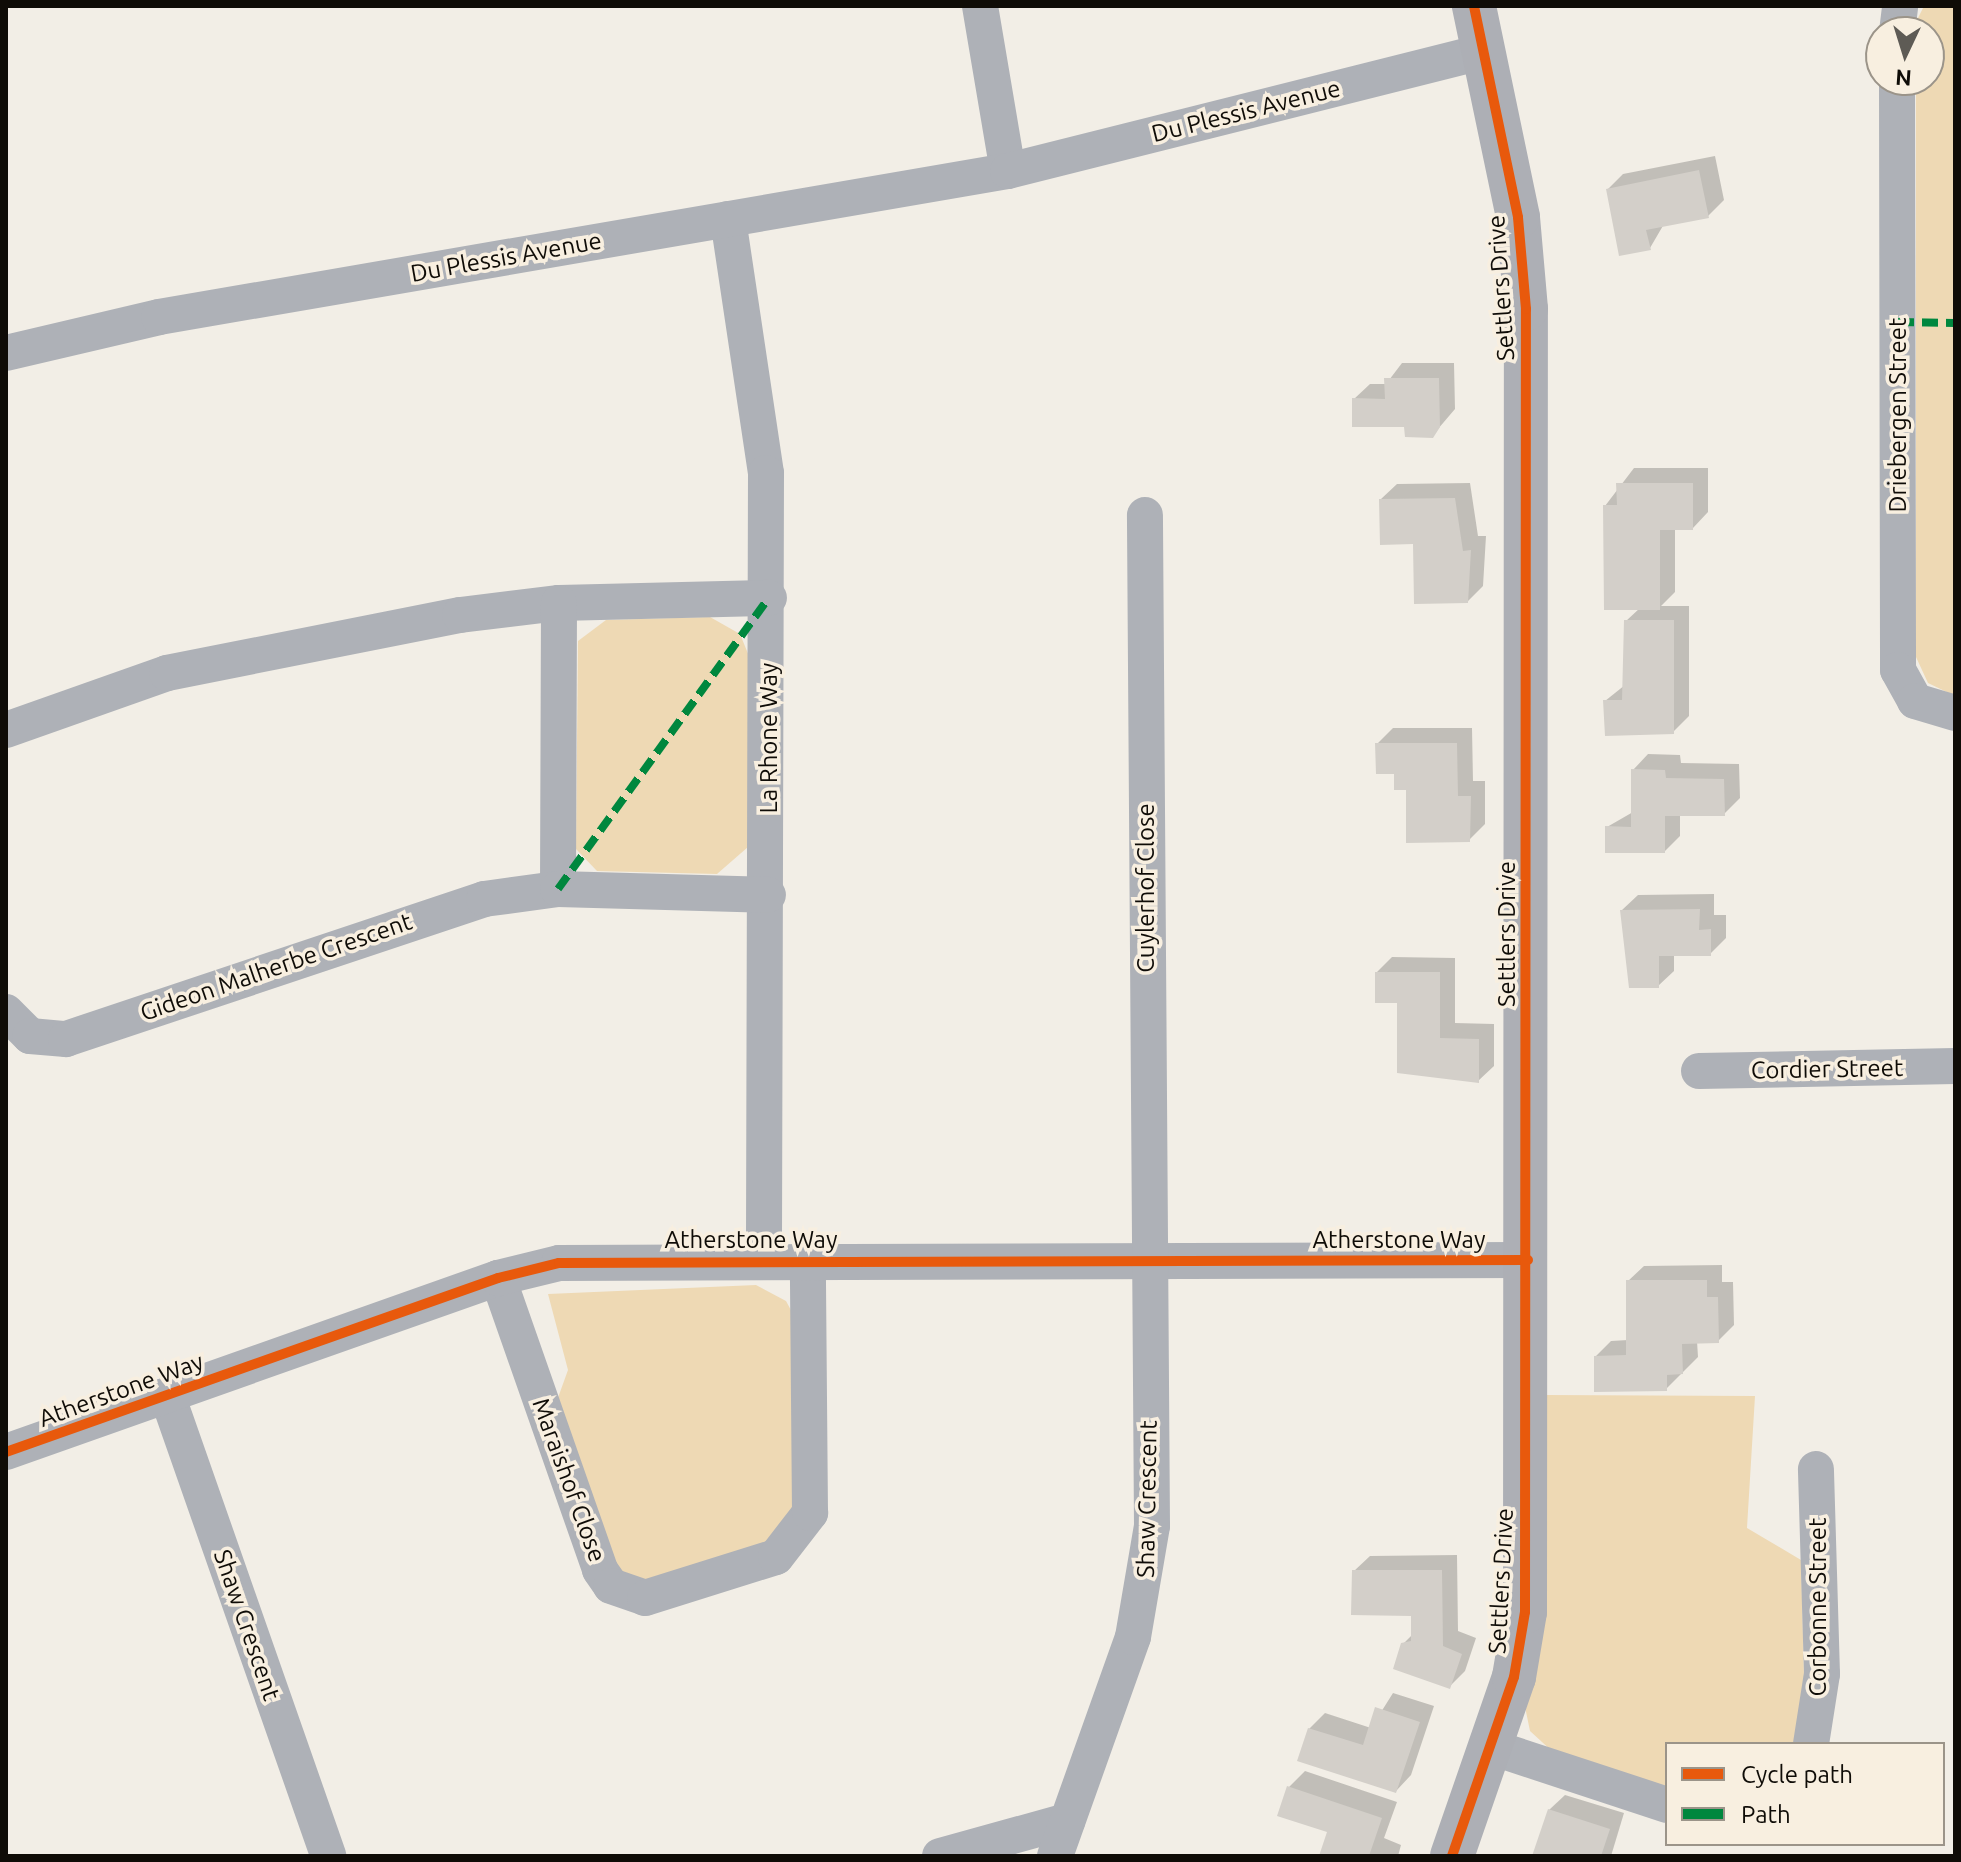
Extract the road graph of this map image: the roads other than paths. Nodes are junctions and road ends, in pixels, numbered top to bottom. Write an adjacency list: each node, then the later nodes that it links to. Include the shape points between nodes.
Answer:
1 (980, 6): 5 (street)
2 (1474, 6): 3 (street, Settlers Drive)
3 (1484, 51): 5 (street, Du Plessis Avenue); 21 (street, Settlers Drive, via 1526,294)
4 (1897, 96): 11 (street, Driebergen Street, via 1898,670 1915,701)
5 (1008, 171): 6 (street, Du Plessis Avenue)
6 (728, 219): 7 (street, Du Plessis Avenue, via 159,317); 9 (street, La Rhone Way, via 766,473)
7 (6, 353)
8 (1145, 515): 20 (street, Cuylerhof Close)
9 (769, 598): 10 (street); 14 (street, La Rhone Way)
10 (559, 603): 12 (street, via 460,615 167,673); 13 (street)
11 (1955, 713)
12 (6, 730)
13 (558, 889): 14 (street, Gideon Malherbe Crescent); 15 (street, Gideon Malherbe Crescent, via 441,910 66,1039 30,1036)
14 (768, 895): 18 (street, La Rhone Way)
15 (6, 1012)
16 (1955, 1066): 17 (street, Cordier Street)
17 (1699, 1071)
18 (764, 1260): 19 (street, Atherstone Way); 22 (street, Atherstone Way, via 559,1263)
19 (808, 1260): 20 (street, Atherstone Way); 22 (street, Maraishof Close, via 810,1513 776,1557 645,1598 611,1586 600,1570)
20 (1147, 1260): 21 (street, Atherstone Way); 29 (street, Shaw Crescent, via 1147,1584)
21 (1528, 1260): 27 (street, Settlers Drive, via 1525,1612 1514,1677)
22 (498, 1278): 23 (street, Atherstone Way)
23 (167, 1395): 24 (street, Atherstone Way); 30 (street, Shaw Crescent)
24 (6, 1452)
25 (1816, 1469): 26 (street, Corbonne Street, via 1822,1674)
26 (1811, 1742)
27 (1491, 1747): 28 (street); 33 (street, Settlers Drive)
28 (1665, 1804)
29 (1067, 1821): 31 (street); 32 (street, Shaw Crescent)
30 (328, 1856)
31 (940, 1856)
32 (1055, 1856)
33 (1452, 1856)

